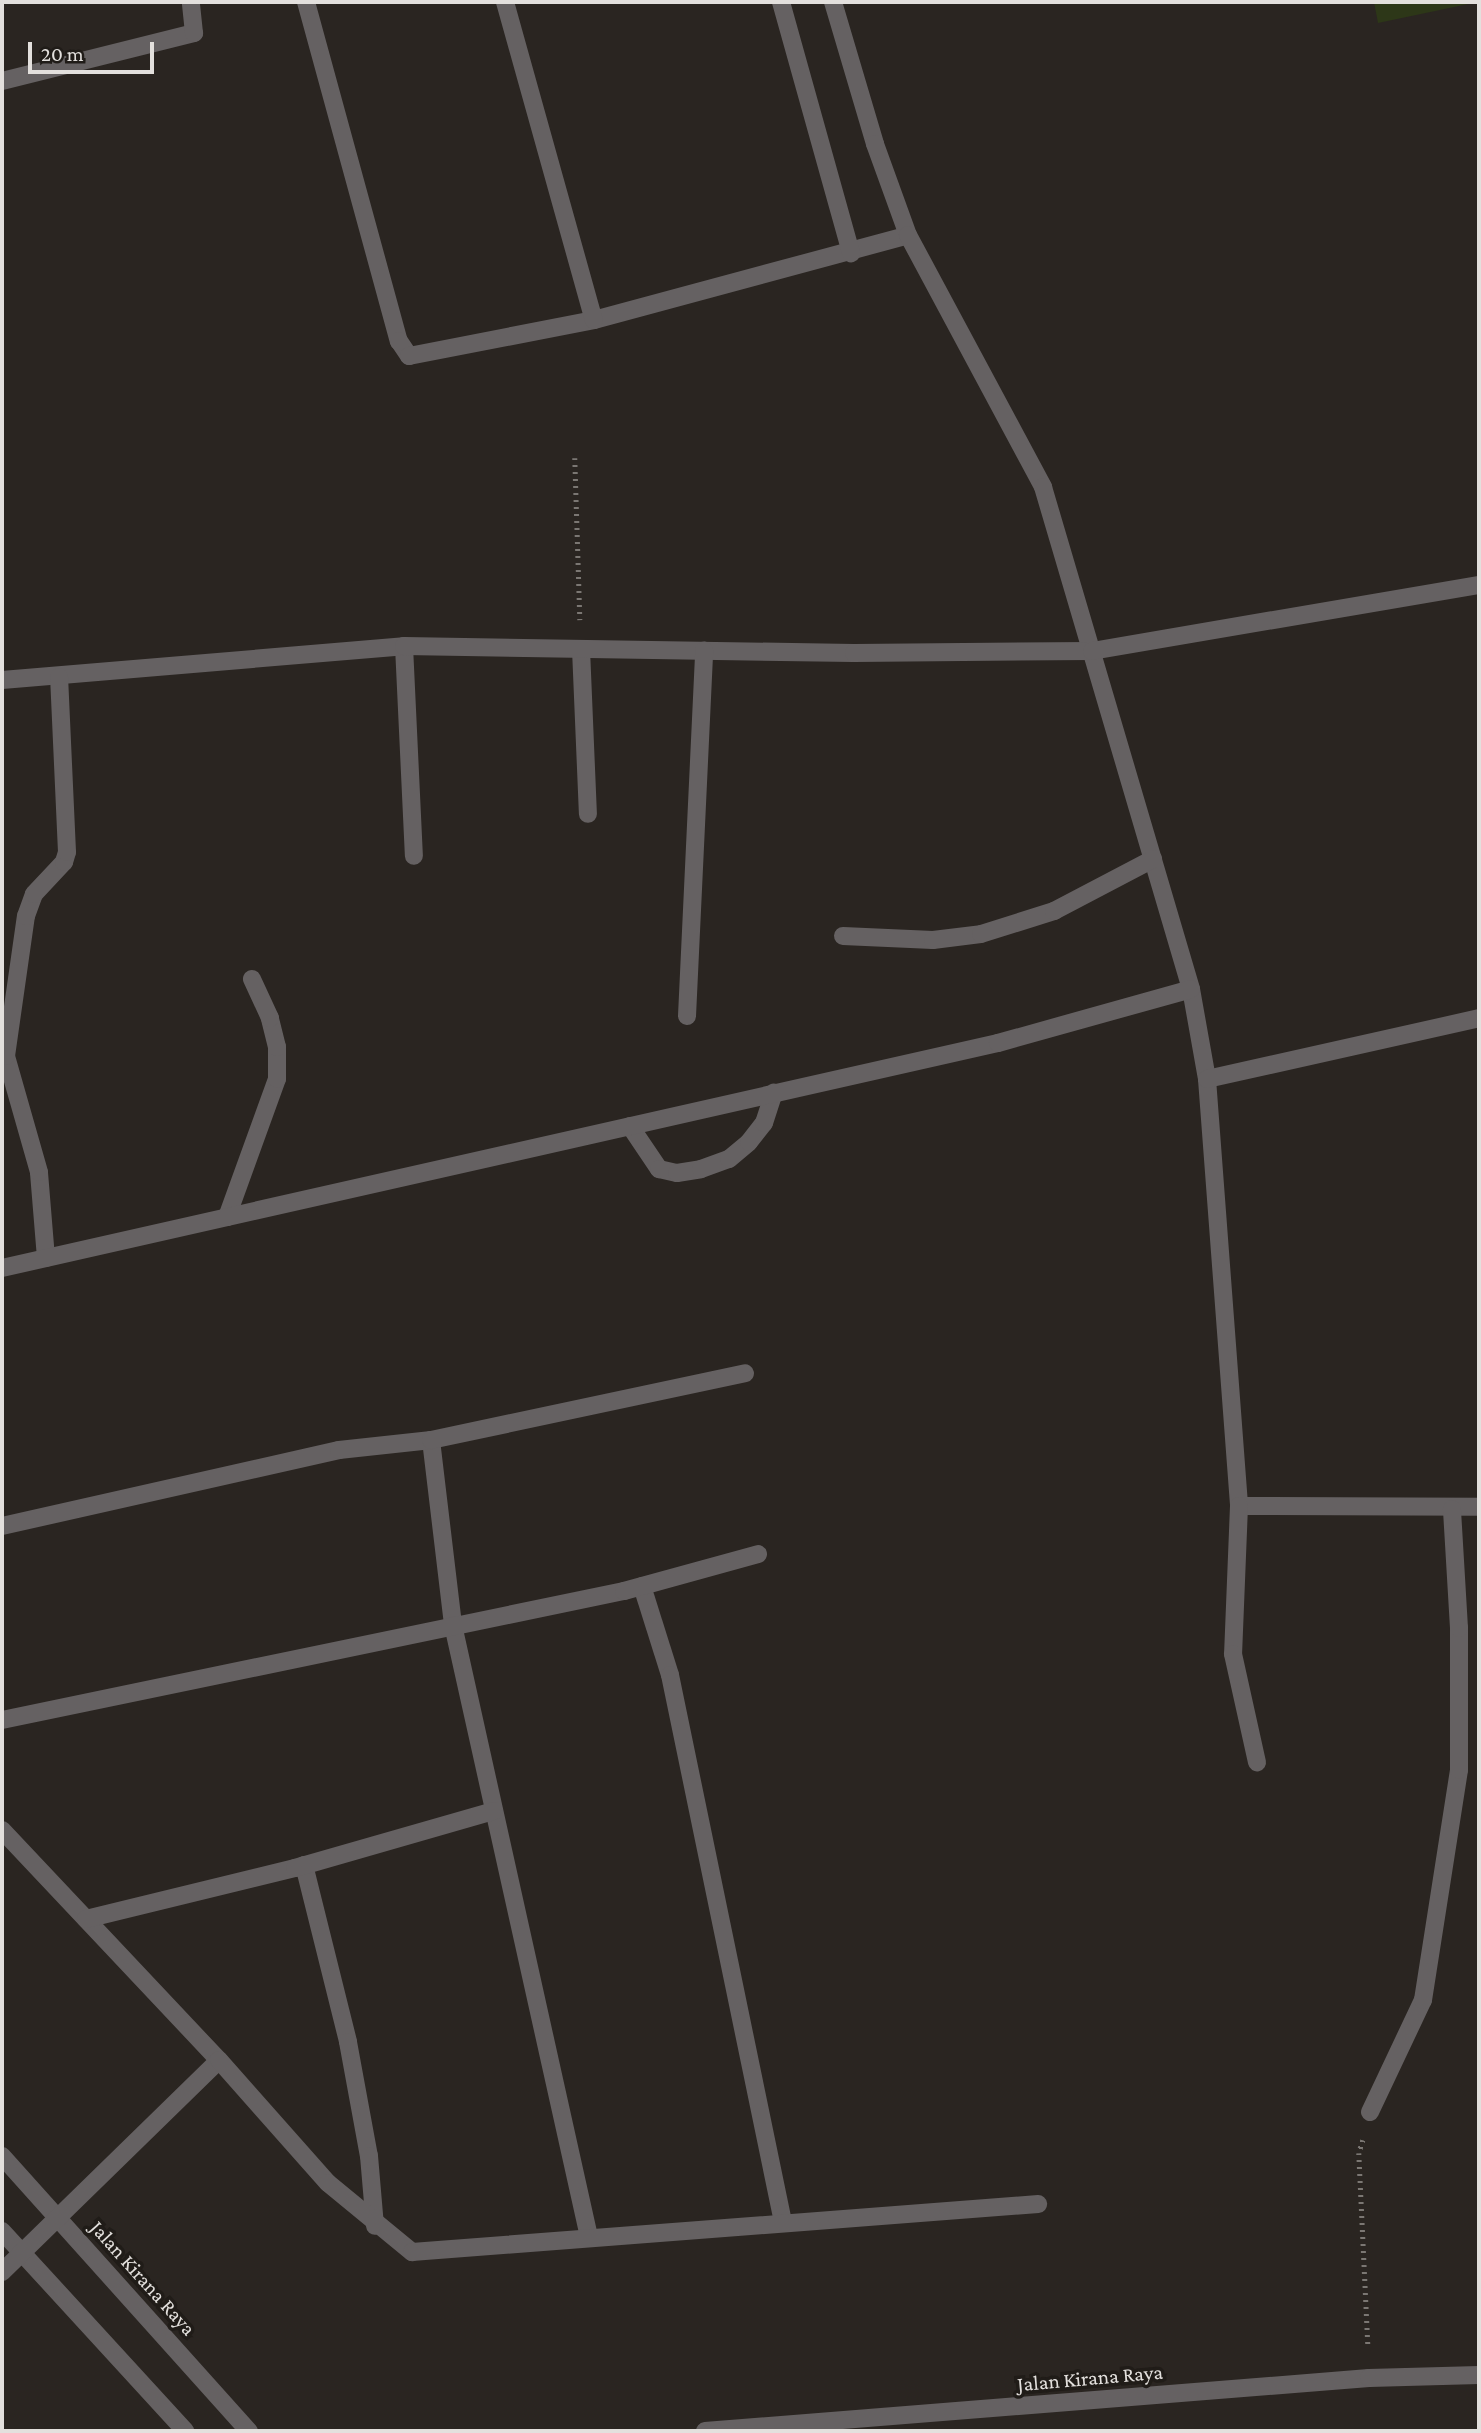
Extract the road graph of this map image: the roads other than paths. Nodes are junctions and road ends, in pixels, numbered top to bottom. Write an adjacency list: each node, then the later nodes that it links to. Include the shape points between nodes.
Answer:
1 (191, 2): 6 (street, via 194,33)
2 (306, 2): 9 (street, via 405,351 418,357)
3 (505, 2): 9 (street)
4 (781, 2): 8 (street)
5 (833, 2): 7 (street, via 875,144)
6 (2, 80)
7 (908, 235): 8 (street); 14 (street, via 1043,487)
8 (851, 253): 9 (street)
9 (594, 320)
10 (1479, 585): 14 (street)
11 (404, 646): 12 (street); 15 (street); 18 (street)
12 (581, 649): 13 (street); 17 (street)
13 (704, 650): 14 (street); 23 (street)
14 (1092, 651): 19 (street)
15 (59, 677): 16 (street); 29 (street, via 67,852 64,862 34,894 26,916 6,1056 39,1172)
16 (2, 680)
17 (588, 814)
18 (414, 856)
19 (1153, 859): 20 (street, via 1054,911 981,934 933,940); 22 (street)
20 (844, 936)
21 (252, 979): 28 (street, via 270,1018 277,1048 277,1079)
22 (1191, 989): 25 (street); 26 (street, via 998,1043)
23 (687, 1016)
24 (1479, 1018): 25 (street)
25 (1207, 1079): 33 (street)
26 (774, 1093): 27 (street); 27 (street, via 764,1123 749,1142 729,1159 701,1169 659,1169)
27 (630, 1126): 28 (street)
28 (227, 1217): 29 (street)
29 (47, 1258): 30 (street)
30 (2, 1268)
31 (745, 1373): 32 (street)
32 (431, 1440): 36 (street, via 339,1450); 39 (street)
33 (1239, 1506): 35 (street); 41 (street, via 1233,1654)
34 (1479, 1507): 35 (street)
35 (1452, 1509): 47 (street, via 1459,1628 1459,1770 1423,2000)
36 (2, 1526)
37 (758, 1554): 38 (street)
38 (642, 1586): 39 (street); 51 (street, via 670,1675)
39 (453, 1625): 40 (street); 42 (street)
40 (2, 1720)
41 (1257, 1762)
42 (494, 1811): 44 (street); 54 (street)
43 (2, 1830): 45 (street)
44 (304, 1865): 45 (street); 52 (street, via 348,2042 369,2156)
45 (86, 1919): 46 (street)
46 (219, 2060): 50 (street); 52 (street, via 328,2183)
47 (1370, 2112)
48 (2, 2156): 50 (street, Jalan Kirana Raya)
49 (1038, 2204): 51 (street)
50 (58, 2218): 55 (street); 59 (street, Jalan Kirana Raya)
51 (783, 2222): 54 (street)
52 (375, 2226): 54 (street, via 404,2249 424,2254)
53 (2, 2231): 55 (street)
54 (589, 2237)
55 (22, 2253): 56 (street); 58 (street)
56 (2, 2272)
57 (1479, 2375): 60 (street, Jalan Kirana Raya, via 1369,2378)
58 (185, 2431)
59 (249, 2431)
60 (705, 2431)

